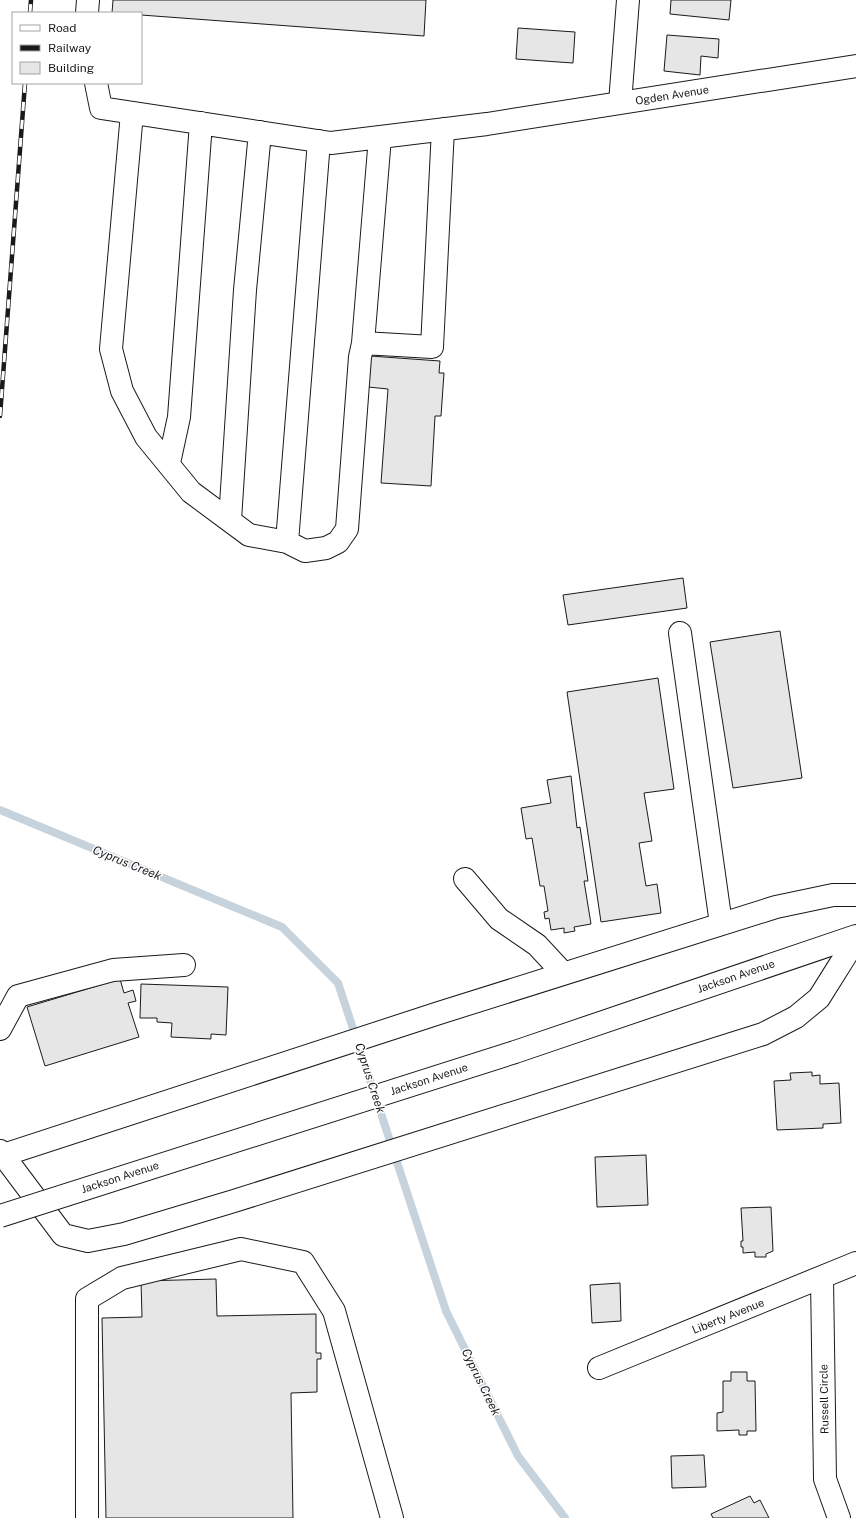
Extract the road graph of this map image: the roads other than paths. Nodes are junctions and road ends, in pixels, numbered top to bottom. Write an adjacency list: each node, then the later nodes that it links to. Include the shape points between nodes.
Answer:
1 (88, 0): 3 (street)
2 (628, 0): 6 (street)
3 (87, 12)
4 (856, 66): 6 (street, Ogden Avenue)
5 (96, 84): 7 (street, Ogden Avenue, via 101,108)
6 (620, 103): 9 (street, Ogden Avenue)
7 (132, 113): 8 (street, Ogden Avenue); 14 (street, via 111,349 122,391 146,437)
8 (201, 123): 10 (street, Ogden Avenue); 14 (street, via 179,417)
9 (444, 129): 11 (street, Ogden Avenue); 13 (street, via 432,347)
10 (260, 132): 12 (street, Ogden Avenue); 15 (street, via 245,290)
11 (380, 137): 12 (street, Ogden Avenue, via 332,143); 13 (street)
12 (319, 141): 16 (street)
13 (364, 343): 16 (street, via 360,357 347,529 338,542 326,548 305,551)
14 (169, 463): 15 (street, via 191,492)
15 (230, 520): 16 (street, via 249,535)
16 (287, 542)
17 (680, 633): 20 (street)
18 (465, 879): 24 (street, via 499,919 537,945)
19 (856, 895): 20 (street, via 826,896 776,907)
20 (721, 924): 24 (street)
21 (856, 936): 27 (street, Jackson Avenue, bridge, via 514,1052)
22 (856, 939): 26 (street, via 819,998 796,1017 769,1030 460,1130 124,1234 88,1241 63,1235)
23 (184, 965): 25 (street, via 113,970 18,996)
24 (563, 973): 26 (street)
25 (0, 1029)
26 (1, 1154)
27 (0, 1216)
28 (856, 1263): 29 (street, Liberty Avenue)
29 (822, 1278): 30 (street, Liberty Avenue); 33 (street, Russell Circle, via 825,1479)
30 (599, 1368)
31 (87, 1518): 32 (street, via 87,1299 122,1278 240,1249 303,1262 334,1311)
32 (392, 1518)
33 (839, 1518)

